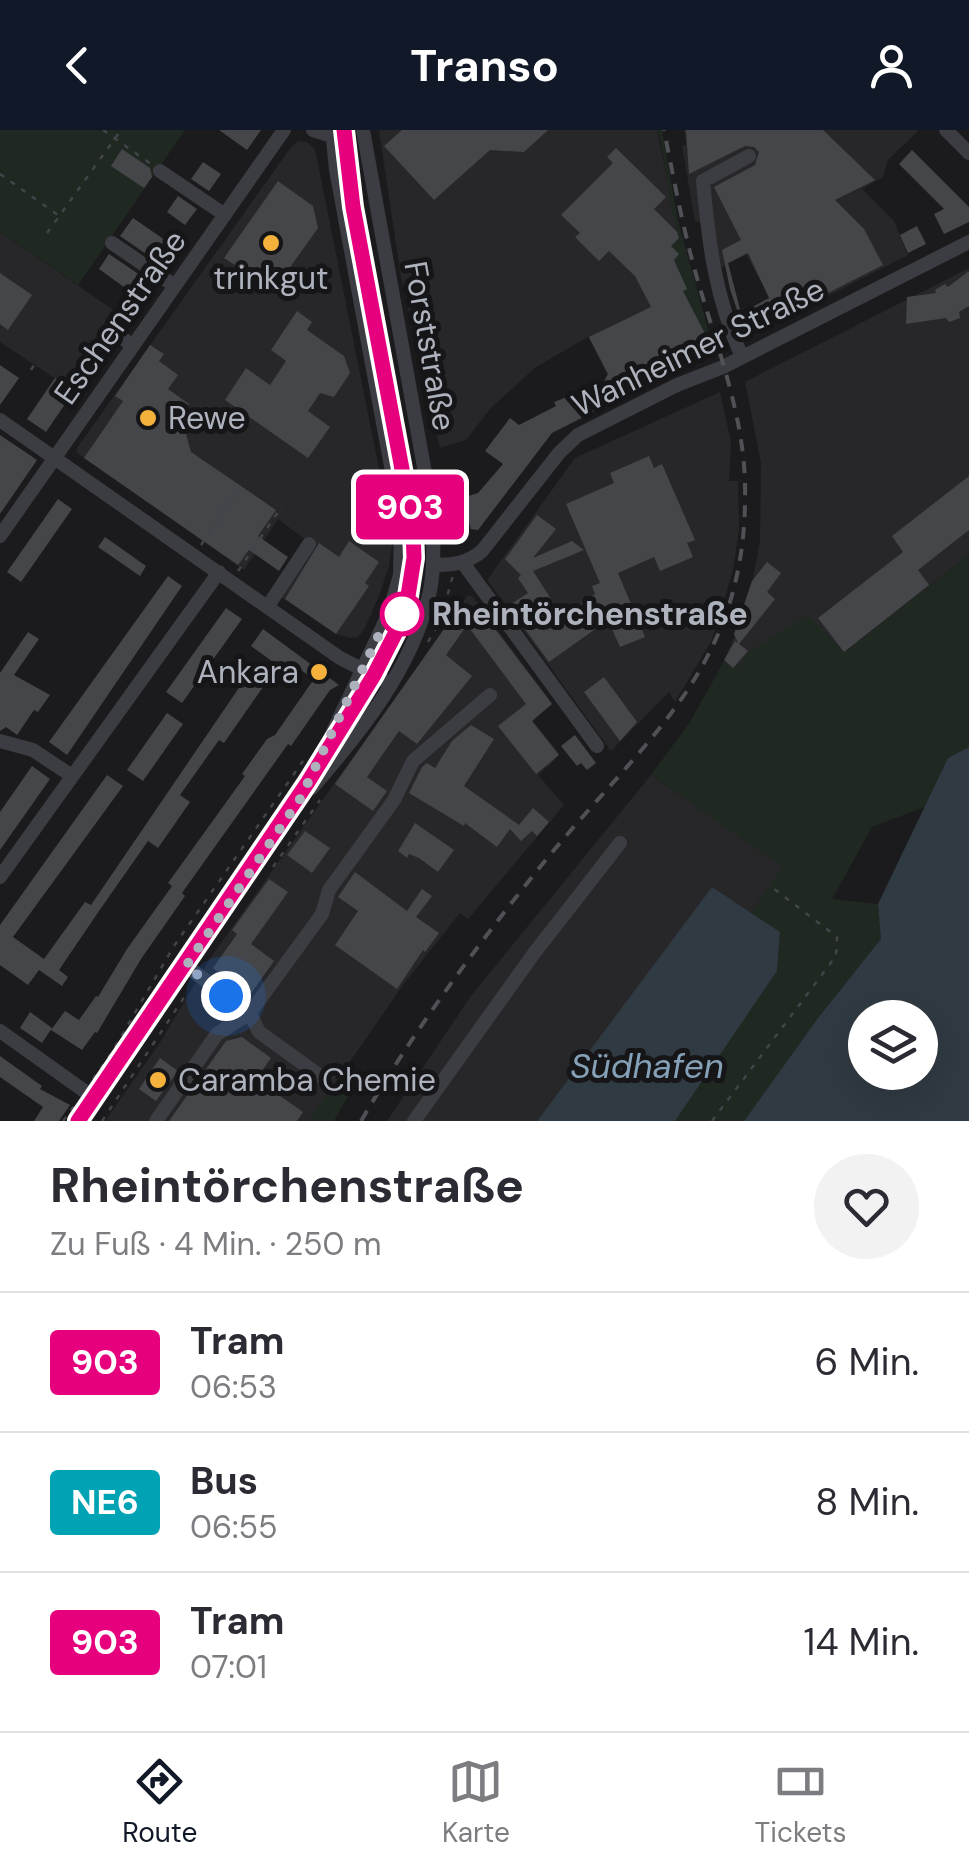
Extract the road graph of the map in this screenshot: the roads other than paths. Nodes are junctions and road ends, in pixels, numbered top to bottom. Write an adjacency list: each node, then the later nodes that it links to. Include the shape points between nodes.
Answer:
1 (284, 130): 9 (street, Eschenstraße)
2 (313, 130): 5 (street)
3 (363, 130): 19 (street, Forststraße, via 433,517)
4 (946, 130): 6 (street)
5 (332, 133): 22 (street, Forststraße, via 402,536 390,612)
6 (969, 153)
7 (749, 156): 13 (street, via 703,181 712,270)
8 (160, 171): 9 (street)
9 (225, 215): 12 (street, Eschenstraße)
10 (969, 242): 13 (street, Wanheimer Straße)
11 (112, 243): 12 (street)
12 (175, 286): 15 (street, Eschenstraße, via 127,341)
13 (742, 357): 18 (street, Wanheimer Straße, via 578,435 482,551)
14 (0, 420): 15 (street)
15 (55, 458): 16 (street, Eschenstraße); 20 (street)
16 (0, 536)
17 (309, 544): 21 (street)
18 (458, 564): 19 (street); 26 (street)
19 (433, 565): 23 (street, Forststraße, via 418,631)
20 (225, 576): 21 (street); 27 (street)
21 (268, 606): 22 (street)
22 (363, 670): 23 (street); 28 (street)
23 (391, 684): 28 (street)
24 (490, 695): 32 (street, via 413,761 394,800 330,890 322,914)
25 (0, 740): 27 (street, via 33,750)
26 (597, 746)
27 (72, 776): 30 (street)
28 (300, 799): 31 (street)
29 (620, 843): 38 (street)
30 (0, 877)
31 (192, 970): 32 (street); 35 (street)
32 (250, 1013): 34 (street, via 258,1032); 37 (street, via 217,1034)
33 (0, 1032): 35 (street)
34 (323, 1078)
35 (97, 1100): 36 (street)
36 (83, 1121)
37 (156, 1121)
38 (414, 1121)

